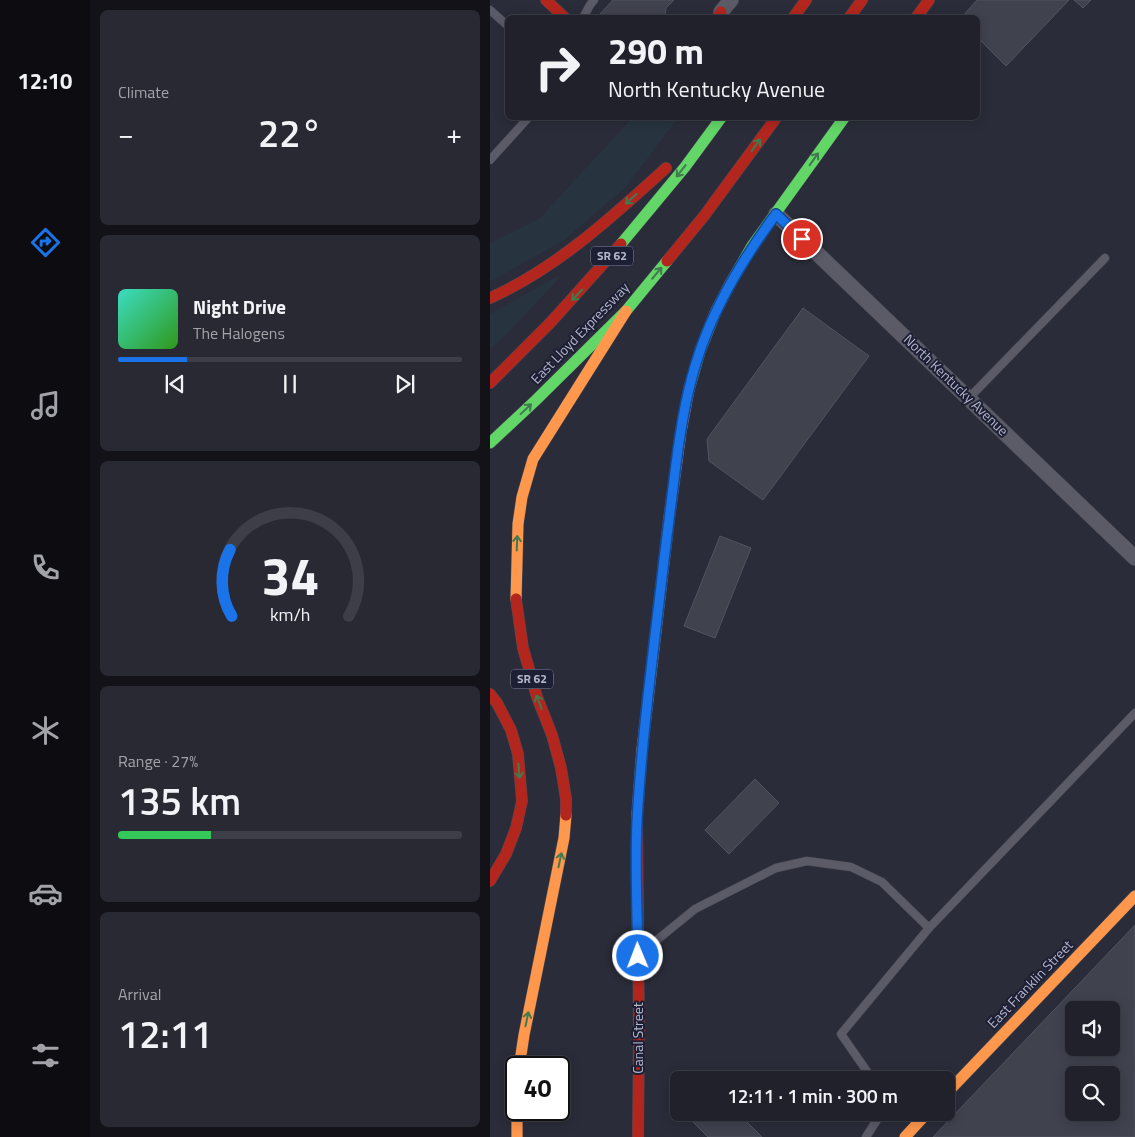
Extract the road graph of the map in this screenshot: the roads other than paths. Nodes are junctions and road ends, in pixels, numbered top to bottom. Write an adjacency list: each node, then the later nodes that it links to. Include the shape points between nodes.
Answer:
1 (546, 0): 8 (main road)
2 (594, 0): 9 (lane)
3 (731, 0): 10 (street)
4 (806, 0): 11 (main road)
5 (862, 0): 12 (main road)
6 (929, 0): 13 (main road)
7 (490, 10): 14 (lane)
8 (562, 15)
9 (585, 15)
10 (719, 15)
11 (795, 15)
12 (851, 15)
13 (918, 15)
14 (505, 23)
15 (526, 120): 20 (lane)
16 (715, 120): 23 (main road, one-way to 23, via 600,227 548,267)
17 (719, 120): 25 (main road, East Lloyd Expressway / SR 62, one-way to 25, via 598,271)
18 (775, 120): 24 (main road, East Lloyd Expressway / SR 62, one-way to 18, via 704,216)
19 (843, 120): 21 (main road, Canal Street, one-way to 19)
20 (490, 160)
21 (776, 214): 26 (street, North Kentucky Avenue); 34 (main road, Canal Street, via 752,246 716,310 700,351 681,431 642,750 637,823)
22 (1106, 258): 26 (lane)
23 (490, 298)
24 (626, 310): 27 (main road, East Lloyd Expressway, one-way to 24); 35 (main road, SR 62, one-way to 24, via 564,838 566,799 552,735 523,648 515,594 518,524 533,459)
25 (490, 383)
26 (969, 398): 28 (street, North Kentucky Avenue)
27 (490, 442)
28 (1135, 558)
29 (490, 694): 31 (main road, one-way to 31, via 511,730 518,754 522,801 506,854)
30 (1135, 713): 33 (lane)
31 (490, 881)
32 (1135, 896): 37 (main road, East Franklin Street)
33 (929, 928): 34 (lane, via 882,882 851,867 807,860 776,868 695,909); 36 (lane, via 841,1034)
34 (638, 956): 42 (main road, Canal Street)
35 (521, 1056)
36 (867, 1071)
37 (955, 1085)
38 (517, 1121): 41 (main road)
39 (876, 1121): 43 (lane)
40 (920, 1121): 44 (main road)
41 (517, 1137)
42 (638, 1137)
43 (866, 1137)
44 (905, 1137)

